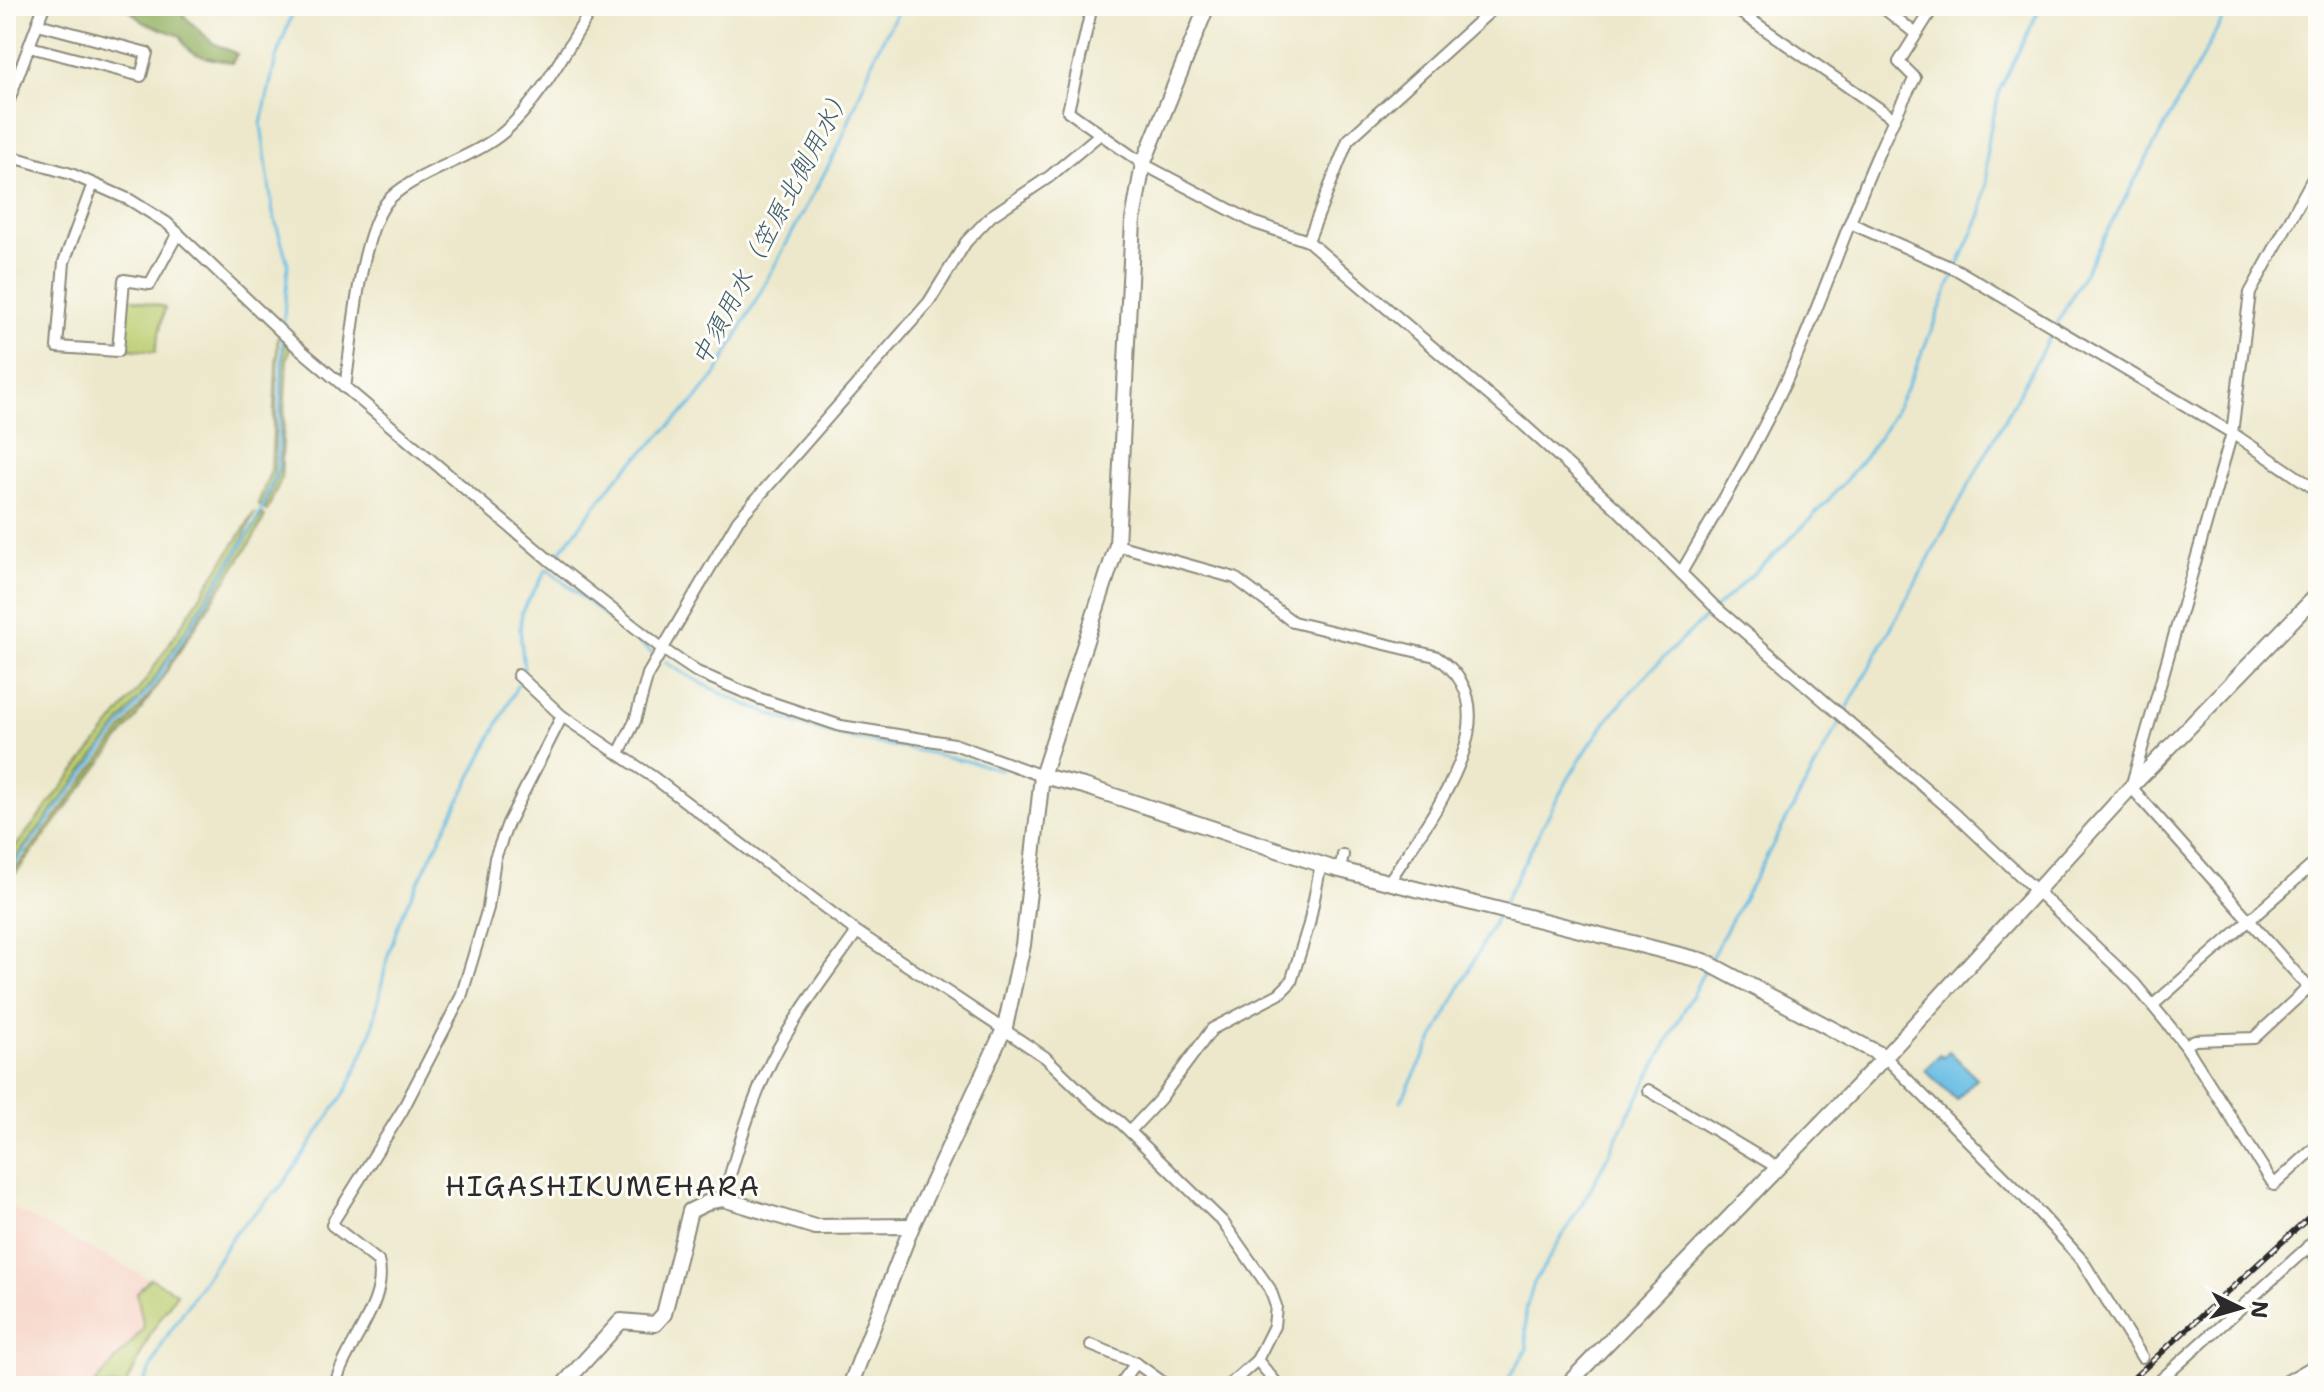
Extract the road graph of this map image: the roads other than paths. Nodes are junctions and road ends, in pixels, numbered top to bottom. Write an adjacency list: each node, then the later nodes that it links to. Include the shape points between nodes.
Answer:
1 (44, 6): 11 (street)
2 (594, 6): 24 (street, via 506,131 475,153 396,192 386,204 370,239)
3 (1092, 6): 16 (street, via 1068,111)
4 (1207, 6): 18 (street)
5 (1496, 6): 23 (street, via 1348,140)
6 (1731, 6): 10 (street)
7 (1761, 6): 10 (street)
8 (1881, 6): 12 (street)
9 (1934, 6): 12 (street)
10 (1750, 18): 15 (street)
11 (38, 24): 13 (street); 13 (street, via 147,53 141,76)
12 (1916, 34): 15 (street, via 1899,62 1915,78)
13 (30, 47): 14 (street)
14 (6, 108)
15 (1893, 118): 21 (street)
16 (1099, 135): 18 (street); 30 (street, via 991,216 966,242 929,302 738,520)
17 (6, 155): 20 (street)
18 (1143, 164): 23 (street, via 1255,223); 27 (street, via 1133,220)
19 (2318, 169): 25 (street, via 2250,293)
20 (93, 184): 22 (street, via 130,200); 22 (street, via 64,262 57,347 118,351 124,280 150,284)
21 (1850, 223): 25 (street, via 1959,271); 28 (street, via 1776,402)
22 (178, 233): 24 (street)
23 (1308, 241): 28 (street, via 1524,425)
24 (345, 388): 30 (street)
25 (2232, 433): 26 (street); 35 (street)
26 (2318, 491)
27 (1117, 545): 34 (street); 38 (street, via 1235,578 1293,622 1435,656 1451,666 1469,696 1464,756)
28 (1681, 573): 39 (street)
29 (2318, 594): 35 (street)
30 (664, 650): 33 (street, via 648,674); 34 (street, via 697,672 841,726 954,744)
31 (518, 675): 32 (street)
32 (562, 716): 33 (street); 63 (street, via 503,835 461,997 402,1111 332,1225 380,1267 371,1308)
33 (619, 753): 41 (street)
34 (1042, 776): 37 (street); 45 (street, via 1023,945)
35 (2131, 787): 39 (street); 40 (street)
36 (2318, 860): 40 (street)
37 (1321, 864): 38 (street, via 1342,862); 49 (street, via 1291,982 1279,994 1212,1029)
38 (1389, 882): 47 (street, via 1704,961)
39 (2037, 889): 44 (street); 47 (street)
40 (2249, 920): 42 (street); 44 (street)
41 (857, 932): 45 (street); 52 (street, via 772,1061)
42 (2309, 987): 43 (street); 46 (street, via 2254,1038)
43 (2318, 998)
44 (2153, 1005): 46 (street)
45 (1005, 1027): 49 (street); 53 (street)
46 (2185, 1045): 50 (street, via 2274,1185)
47 (1885, 1057): 51 (street); 58 (street, via 2082,1260)
48 (1648, 1090): 51 (street)
49 (1130, 1131): 59 (street, via 1222,1221 1270,1289 1276,1306 1274,1326)
50 (2318, 1145)
51 (1778, 1168): 70 (street)
52 (723, 1199): 53 (street, via 815,1227); 64 (street, via 690,1211 664,1314 655,1324 621,1321)
53 (912, 1226): 65 (street)
54 (2318, 1238): 55 (street)
55 (2308, 1246): 56 (street); 62 (street)
56 (2318, 1262)
57 (1091, 1345): 60 (street)
58 (2142, 1357)
59 (1257, 1360): 68 (street); 69 (street)
60 (1136, 1363): 66 (street); 67 (street)
61 (2318, 1363): 71 (street)
62 (2157, 1385)
63 (335, 1386)
64 (562, 1386)
65 (850, 1386)
66 (1119, 1386)
67 (1168, 1386)
68 (1228, 1386)
69 (1279, 1386)
70 (1566, 1386)
71 (2278, 1386)

